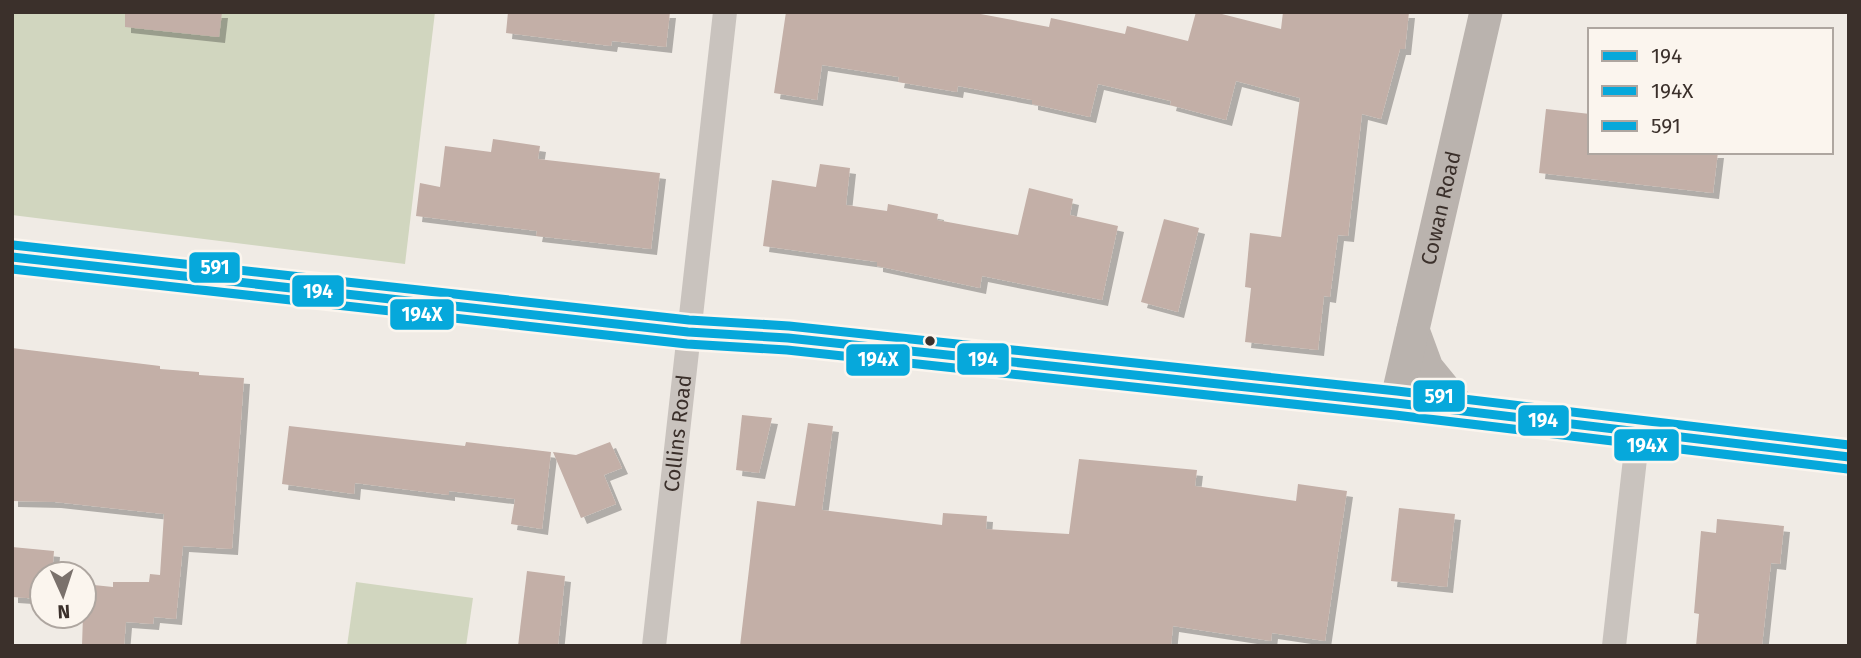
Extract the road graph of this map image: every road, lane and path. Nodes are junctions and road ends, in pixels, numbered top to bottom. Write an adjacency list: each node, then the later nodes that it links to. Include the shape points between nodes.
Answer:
1 (725, 12): 5 (street, Collins Road)
2 (1486, 12): 4 (main road, Cowan Road)
3 (12, 257): 5 (main road)
4 (1413, 330): 6 (main road, Cowan Road); 7 (main road, via 1427,368)
5 (688, 332): 6 (main road, via 788,338); 10 (street, Collins Road)
6 (1396, 403): 7 (main road)
7 (1462, 411): 8 (main road)
8 (1638, 432): 9 (main road); 11 (street)
9 (1849, 457)
10 (654, 646)
11 (1614, 646)

